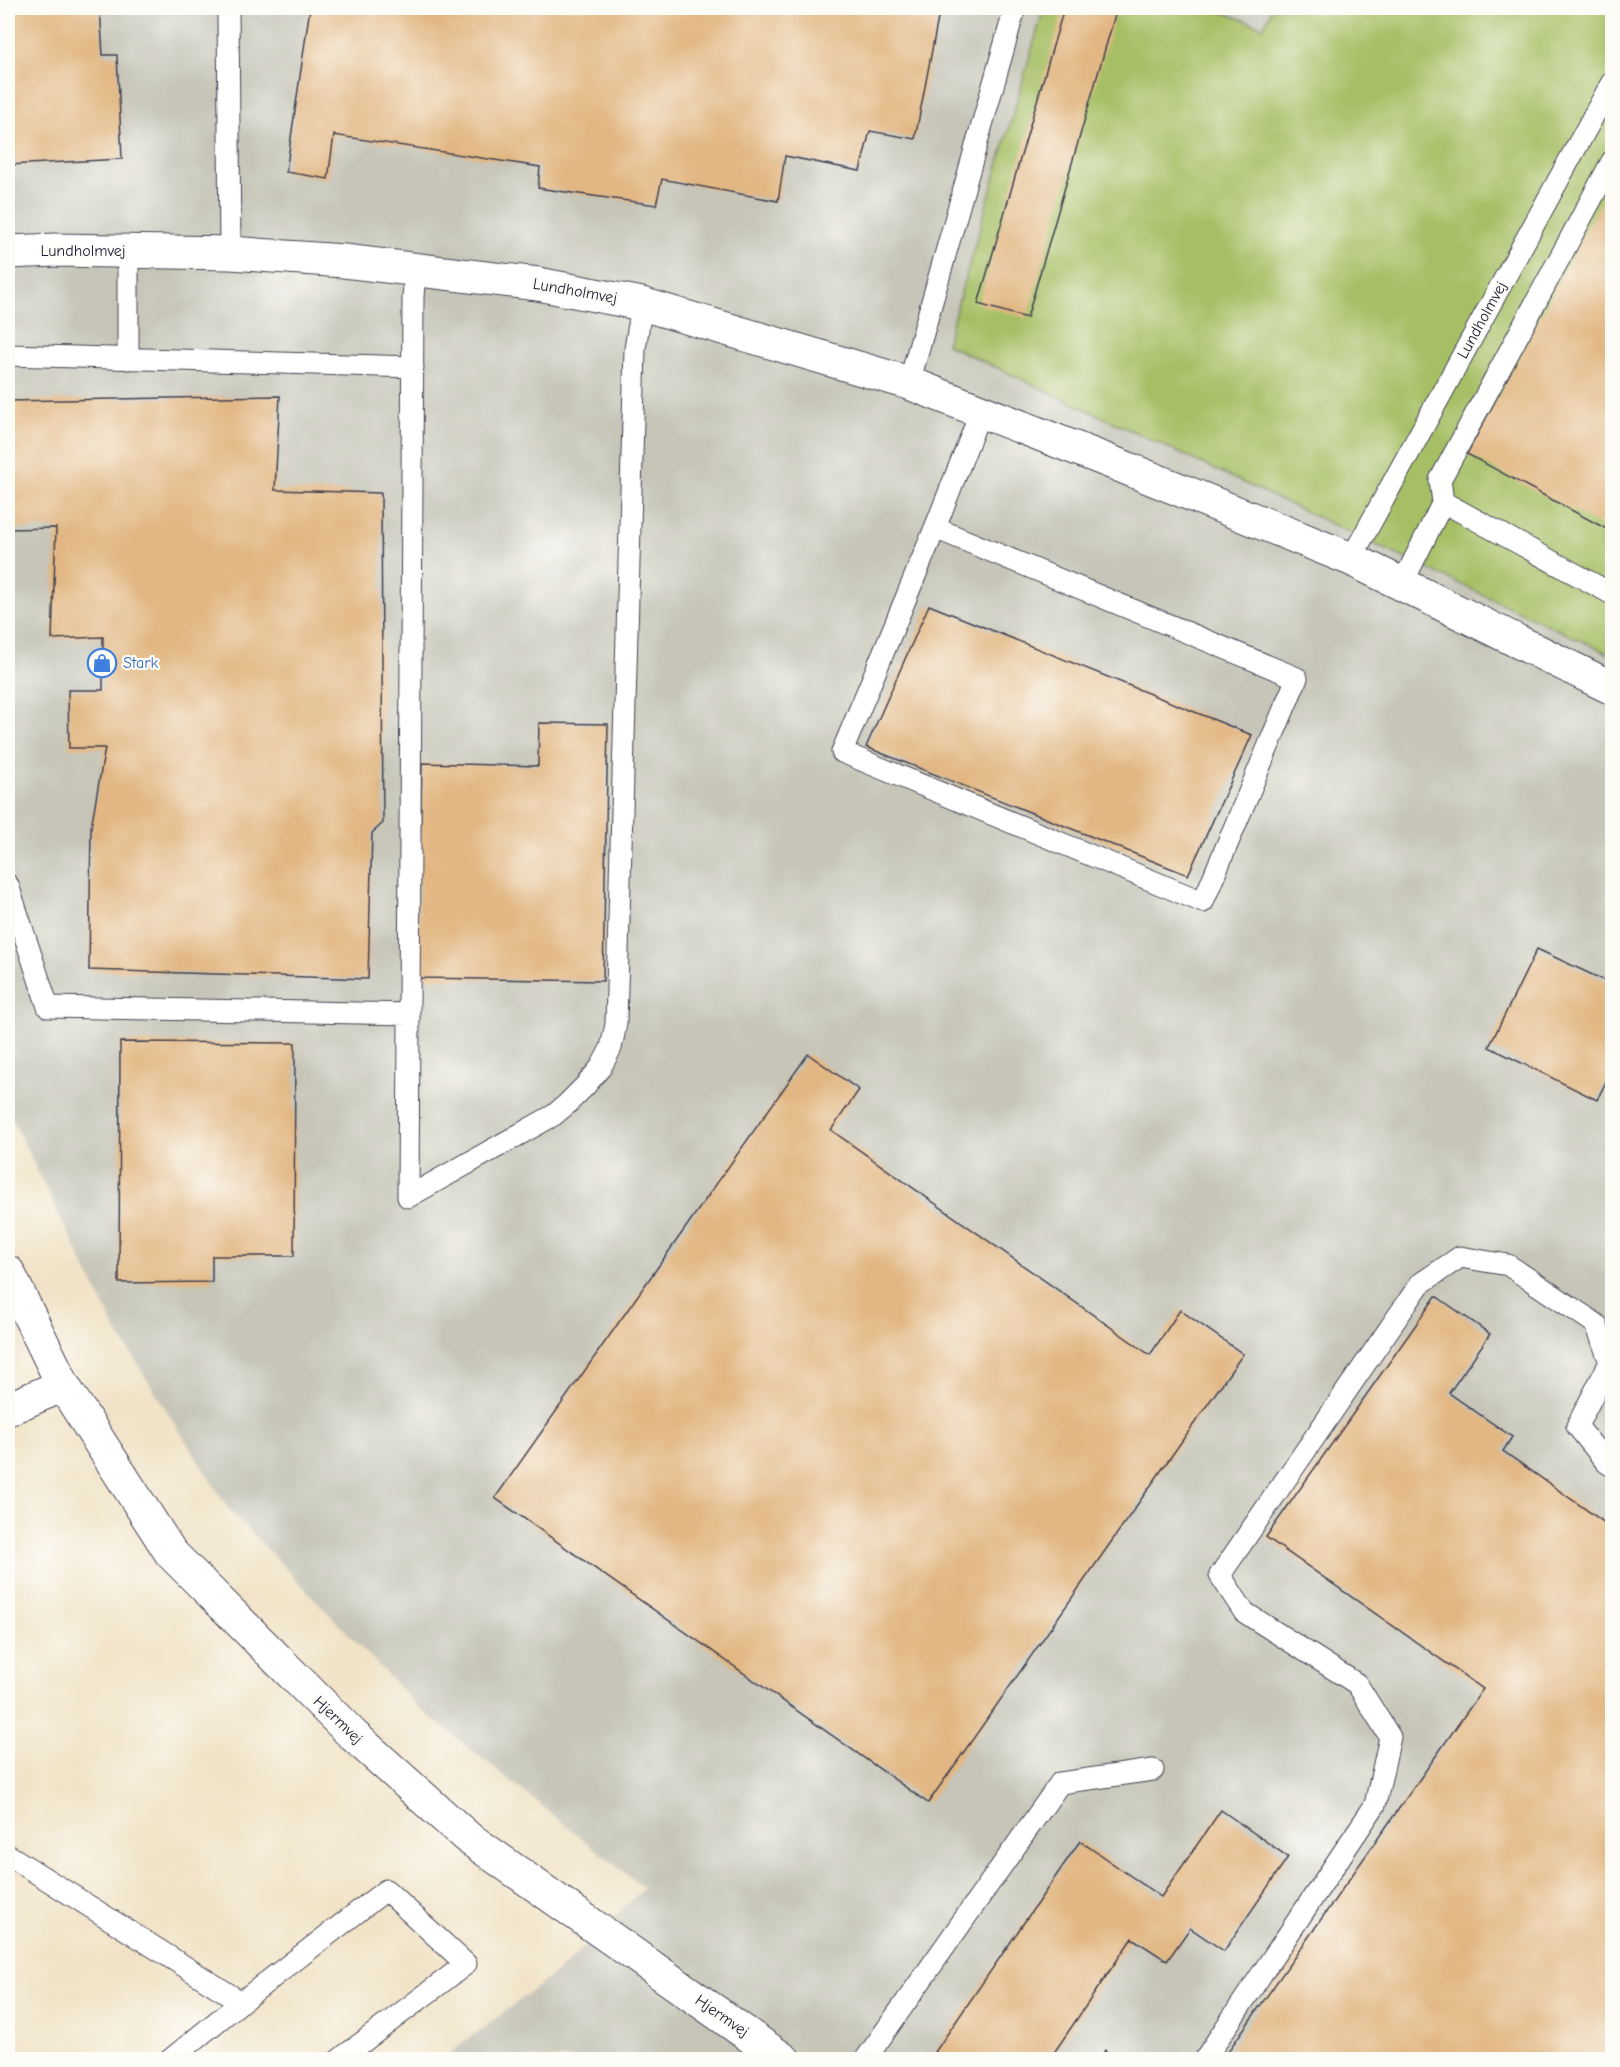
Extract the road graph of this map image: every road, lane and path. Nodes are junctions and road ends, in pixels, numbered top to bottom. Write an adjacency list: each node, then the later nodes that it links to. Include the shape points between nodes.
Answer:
1 (228, 8): 7 (lane)
2 (1016, 8): 13 (lane)
3 (1612, 82): 17 (lane, Lundholmvej)
4 (1612, 161): 15 (lane, via 1440,480)
5 (128, 251): 6 (street, Lundholmvej); 7 (street, Lundholmvej); 11 (lane)
6 (8, 252)
7 (230, 253): 8 (street, Lundholmvej)
8 (415, 270): 9 (street, Lundholmvej, via 538,284); 12 (lane)
9 (642, 304): 13 (street, Lundholmvej); 22 (lane, via 635,349 616,1024 611,1048 585,1086 554,1115 408,1197)
10 (8, 355): 11 (lane)
11 (128, 358): 12 (lane)
12 (413, 367): 22 (lane)
13 (909, 383): 14 (street, Lundholmvej)
14 (981, 411): 16 (lane); 17 (street, Lundholmvej)
15 (1443, 502): 18 (lane); 19 (lane)
16 (935, 528): 16 (lane, via 842,752 1203,902 1297,678)
17 (1352, 559): 18 (street, Lundholmvej)
18 (1402, 584): 20 (street, Lundholmvej)
19 (1612, 594)
20 (1612, 688)
21 (8, 885): 22 (lane, via 48,1007)
22 (409, 1014)
23 (8, 1272): 24 (street, Hjermvej)
24 (63, 1385): 25 (street); 32 (street, Hjermvej, via 171,1552 352,1735 467,1837)
25 (8, 1409)
26 (1612, 1466): 34 (lane, via 1577,1426 1610,1362 1596,1324 1508,1265 1460,1257 1420,1284 1220,1575 1244,1612 1357,1684 1390,1737 1375,1805)
27 (1153, 1770): 33 (lane, via 1060,1783)
28 (8, 1855): 29 (lane)
29 (241, 2002): 30 (lane); 31 (lane, via 386,1890 466,1964)
30 (170, 2060)
31 (339, 2060)
32 (784, 2060)
33 (865, 2060)
34 (1204, 2060)

